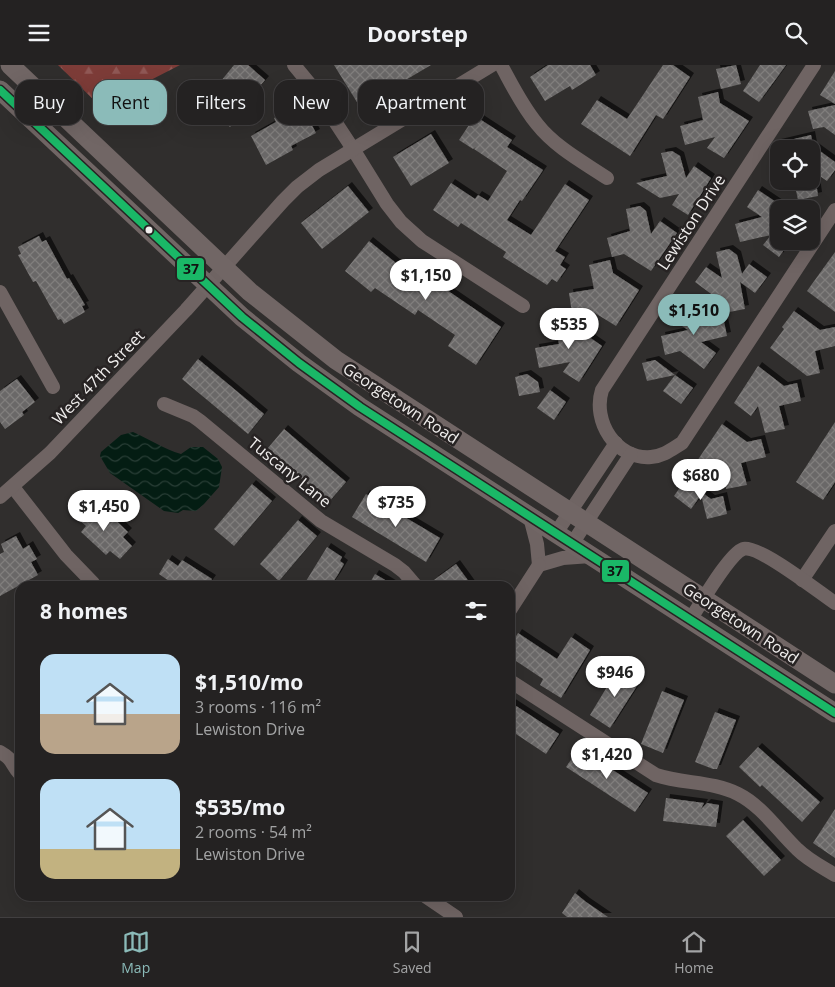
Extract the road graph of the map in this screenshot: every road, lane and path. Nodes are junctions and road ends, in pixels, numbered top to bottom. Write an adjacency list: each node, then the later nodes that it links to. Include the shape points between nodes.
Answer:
1 (10, 65): 10 (main road, Georgetown Road)
2 (294, 65): 7 (street)
3 (492, 65): 7 (street, West 47th Street)
4 (501, 65): 8 (street, via 528,112 544,132)
5 (814, 65): 15 (street, Lewiston Drive, via 602,390 599,403 606,431)
6 (0, 90): 10 (main road, Georgetown Road)
7 (353, 149): 10 (street, West 47th Street, via 297,187); 12 (street, via 386,204 409,231)
8 (607, 178)
9 (835, 210): 15 (street, via 682,443 667,453 654,456 640,456)
10 (216, 276): 16 (street, West 47th Street, via 50,453); 18 (main road, Georgetown Road, via 250,292 336,360); 19 (main road, Georgetown Road, via 259,331 322,381)
11 (2, 299): 13 (street)
12 (523, 306)
13 (53, 387)
14 (164, 404): 28 (street, Tuscany Lane, via 200,421 321,521 395,565)
15 (624, 449): 18 (street); 20 (street)
16 (13, 487): 17 (street, West 47th Street); 27 (street, via 66,555)
17 (0, 497)
18 (570, 512): 20 (main road, Georgetown Road); 22 (street)
19 (530, 517): 22 (main road, Georgetown Road); 25 (street)
20 (586, 523): 23 (street); 29 (main road, Georgetown Road)
21 (835, 531): 26 (street)
22 (556, 533): 23 (main road, Georgetown Road)
23 (572, 544): 24 (main road, Georgetown Road)
24 (591, 556): 25 (street, via 563,557); 32 (main road, Georgetown Road)
25 (539, 565): 30 (street)
26 (802, 580): 29 (street, via 762,554 744,549 732,558); 31 (street)
27 (94, 581)
28 (412, 581)
29 (704, 599): 32 (street); 34 (main road, Georgetown Road)
30 (515, 602)
31 (835, 603)
32 (690, 620): 35 (main road, Georgetown Road)
33 (515, 684): 36 (street, via 656,775 724,788 743,797 803,854)
34 (835, 684)
35 (835, 713)
36 (835, 875)
37 (432, 901): 38 (street)
38 (456, 917)

